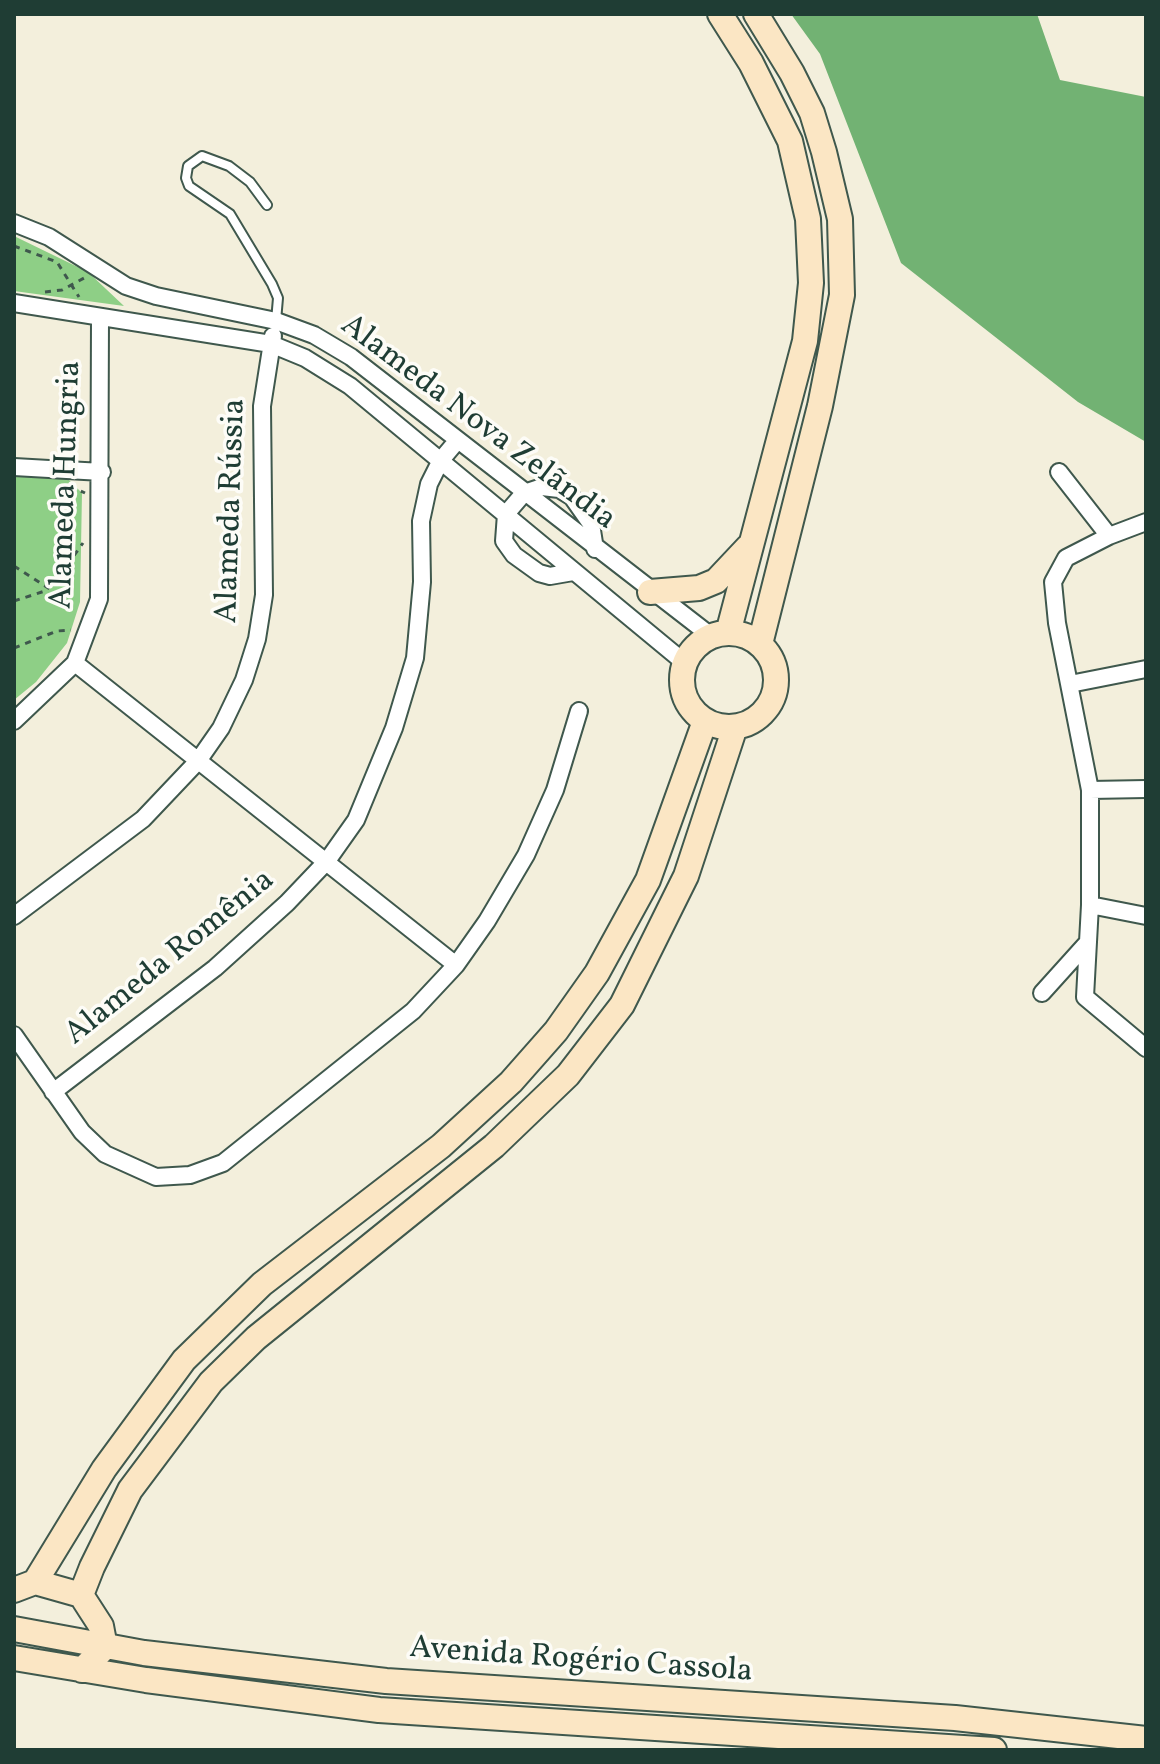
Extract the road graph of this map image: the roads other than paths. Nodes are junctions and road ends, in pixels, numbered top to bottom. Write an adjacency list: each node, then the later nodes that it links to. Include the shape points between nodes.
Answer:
1 (720, 14): 18 (main road, via 790,141 808,219 811,283 805,341)
2 (756, 14): 23 (main road, via 812,113 824,152 840,219 842,295)
3 (267, 205): 7 (lane, via 229,166 202,156 188,166 189,186 230,214 272,284 278,298)
4 (14, 223): 7 (street, Alameda Nova Zelãndia, via 49,237 126,286)
5 (14, 303): 6 (street, Alameda Nova Zelãndia)
6 (92, 316): 8 (street, Alameda Nova Zelãndia); 12 (street, Alameda Hungria)
7 (276, 321): 8 (street, Alameda Rússia); 9 (street, Alameda Nova Zelãndia, via 302,329 351,357)
8 (271, 344): 10 (street, Alameda Nova Zelãndia, via 350,386); 32 (street, Alameda Rússia, via 262,406 264,595 257,639 221,728)
9 (457, 441): 10 (street, Alameda Romênia); 14 (street, Alameda Nova Zelãndia)
10 (441, 460): 15 (street, Alameda Nova Zelãndia); 35 (street, Alameda Romênia, via 421,521 415,658 376,774 356,820)
11 (14, 467): 12 (street)
12 (102, 472): 24 (street, Alameda Hungria, via 99,599)
13 (1059, 472): 17 (street)
14 (524, 493): 15 (street); 19 (street, Alameda Nova Zelãndia); 19 (street, via 542,487 572,497 591,524)
15 (506, 514): 20 (street, Alameda Nova Zelãndia); 20 (street, via 504,541 514,555 539,573)
16 (1146, 522): 17 (street)
17 (1109, 536): 27 (street, via 1066,558 1053,582)
18 (751, 542): 21 (main road, via 716,581 699,588); 22 (main road)
19 (595, 549): 21 (street, Alameda Nova Zelãndia)
20 (573, 572): 25 (street, Alameda Nova Zelãndia)
21 (650, 592): 22 (street, Alameda Nova Zelãndia)
22 (719, 635): 23 (main road); 25 (main road, via 691,652)
23 (760, 644): 31 (main road, via 775,670 776,686 762,713)
24 (75, 663): 29 (street, Alameda Hungria); 32 (street)
25 (685, 663): 30 (main road, via 684,696)
26 (1146, 669): 27 (street)
27 (1070, 684): 34 (street)
28 (579, 711): 40 (street, via 555,790 526,855)
29 (14, 721)
30 (705, 721): 31 (main road); 45 (main road, via 648,880 597,973 556,1031 511,1082 441,1146 262,1284 184,1360)
31 (735, 727): 46 (main road, via 686,876 622,1005 568,1075 494,1146 256,1338 211,1382 130,1490)
32 (198, 761): 35 (street); 37 (street, Alameda Rússia, via 143,819)
33 (1146, 789): 34 (street)
34 (1090, 790): 36 (street)
35 (327, 861): 40 (street); 44 (street, Alameda Romênia, via 215,968)
36 (1090, 905): 38 (street); 39 (street)
37 (14, 916)
38 (1146, 916)
39 (1088, 942): 41 (street); 43 (street, via 1085,997)
40 (456, 965): 44 (street, via 365,1051 223,1163 190,1175 156,1177 105,1154)
41 (1042, 993)
42 (14, 1035): 44 (street)
43 (1146, 1048)
44 (53, 1092)
45 (24, 1586): 46 (main road)
46 (81, 1595): 48 (main road)
47 (14, 1629): 48 (main road, Avenida Rogério Cassola)
48 (103, 1636): 50 (main road); 51 (main road, Avenida Rogério Cassola, via 158,1655 383,1681 955,1718)
49 (14, 1658): 50 (main road, Avenida Rogério Cassola)
50 (82, 1670): 52 (main road, Avenida Rogério Cassola, via 379,1710)
51 (1146, 1739)
52 (994, 1750)

